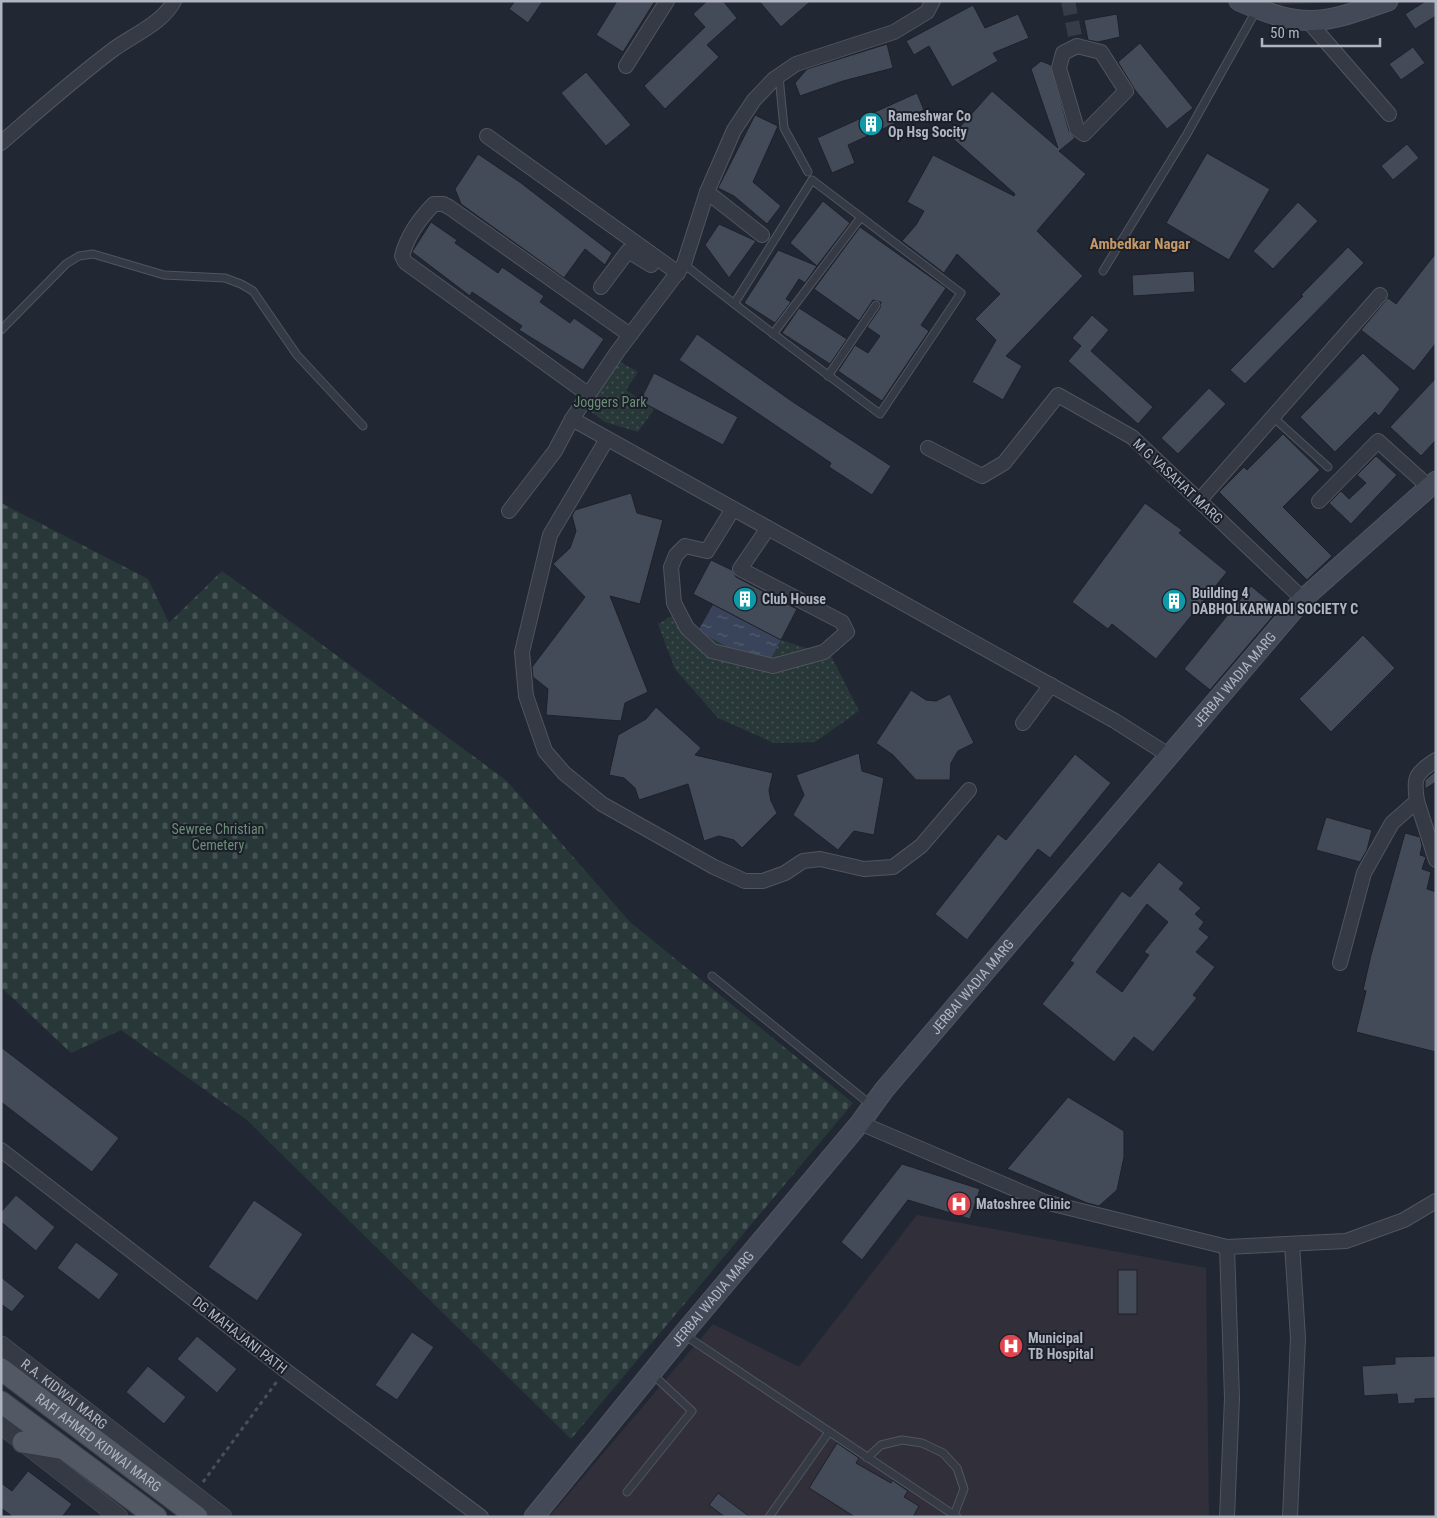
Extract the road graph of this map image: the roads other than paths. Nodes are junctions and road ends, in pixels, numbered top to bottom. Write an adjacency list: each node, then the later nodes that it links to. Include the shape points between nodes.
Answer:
1 (174, 1): 13 (street, via 172,7 70,83)
2 (666, 1): 9 (street)
3 (933, 1): 10 (street, via 927,12 894,32 796,64)
4 (1239, 1): 6 (main road)
5 (1388, 1): 7 (main road, via 1338,19)
6 (1257, 9): 7 (main road, via 1286,19); 19 (lane, via 1188,134)
7 (1309, 22): 11 (street)
8 (1077, 46): 8 (street, via 1063,52 1059,68 1077,129 1084,134 1126,91 1101,52)
9 (626, 66)
10 (779, 76): 14 (lane, via 784,128); 15 (street, via 754,100 734,130)
11 (1389, 114)
12 (487, 136): 18 (street)
13 (1, 143)
14 (808, 172)
15 (707, 192): 17 (street); 20 (street)
16 (861, 216): 24 (lane, via 812,180); 28 (lane); 30 (lane, via 961,294 880,414)
17 (762, 235)
18 (637, 250): 20 (street); 21 (street, via 626,253)
19 (1103, 271)
20 (675, 273): 22 (street); 24 (lane)
21 (601, 287)
22 (657, 294): 26 (street); 29 (street)
23 (1380, 295): 32 (street)
24 (734, 304): 28 (lane)
25 (876, 305): 30 (lane)
26 (641, 310)
27 (1, 330): 34 (lane, via 66,264 79,256 93,254 164,275 224,278 253,291 297,355)
28 (773, 334): 30 (lane)
29 (630, 335): 31 (street); 31 (street, via 449,207 434,204 424,213 405,245 404,262)
30 (828, 376)
31 (588, 395): 33 (street)
32 (1274, 418): 37 (lane); 39 (street)
33 (572, 420): 35 (street); 42 (street, via 554,451)
34 (363, 426)
35 (607, 439): 41 (street); 49 (street, via 550,535 522,652 526,696 545,751 564,772 602,804 745,881 763,881 803,862 820,859 864,869 893,868 921,846)
36 (928, 448): 39 (street, M G VASAHAT MARG, via 982,476 1004,463 1058,395 1132,437)
37 (1328, 467)
38 (1433, 484): 40 (street, via 1378,441); 44 (main road, JERBAI WADIA MARG)
39 (1200, 501): 44 (street, M G VASAHAT MARG)
40 (1319, 501)
41 (733, 509): 43 (street); 43 (street, via 706,551 686,546 676,555 670,567 674,603 687,628 712,652 774,666 824,652 846,632 842,622 740,569)
42 (509, 512)
43 (768, 528): 45 (street)
44 (1303, 600): 47 (main road, JERBAI WADIA MARG)
45 (1051, 685): 46 (street); 47 (street)
46 (1024, 723)
47 (1170, 756): 54 (main road, JERBAI WADIA MARG)
48 (1436, 760): 50 (street, via 1417,775 1414,784)
49 (969, 790)
50 (1417, 801): 51 (street); 52 (street, via 1392,823 1364,873)
51 (1436, 860)
52 (1340, 963)
53 (712, 976): 54 (lane)
54 (872, 1106): 55 (main road, JERBAI WADIA MARG)
55 (860, 1123): 59 (street, via 1045,1202); 60 (main road, JERBAI WADIA MARG)
56 (1, 1150): 76 (street, DG MAHAJANI PATH)
57 (1436, 1201): 58 (street, via 1404,1220 1346,1241)
58 (1292, 1244): 59 (street); 80 (street, via 1298,1338)
59 (1226, 1247): 79 (street, via 1232,1398)
60 (682, 1334): 63 (main road, JERBAI WADIA MARG); 66 (lane)
61 (1, 1345): 75 (street, R.A. KIDWAI MARG)
62 (1, 1369): 74 (main road, RAFI AHMED KIDWAI MARG)
63 (651, 1373): 70 (lane, via 692,1411); 77 (main road, JERBAI WADIA MARG)
64 (1, 1402): 68 (main road)
65 (1, 1425): 67 (street)
66 (829, 1432): 69 (lane); 78 (lane)
67 (23, 1442): 68 (main road); 72 (street)
68 (64, 1448): 73 (main road)
69 (867, 1458): 71 (lane); 71 (lane, via 881,1445 902,1440 922,1443 943,1453 957,1468 964,1489)
70 (627, 1492)
71 (955, 1516)
72 (119, 1517)
73 (156, 1517)
74 (197, 1517)
75 (223, 1517)
76 (481, 1517)
77 (534, 1517)
78 (769, 1517)
79 (1227, 1517)
80 (1290, 1517)

